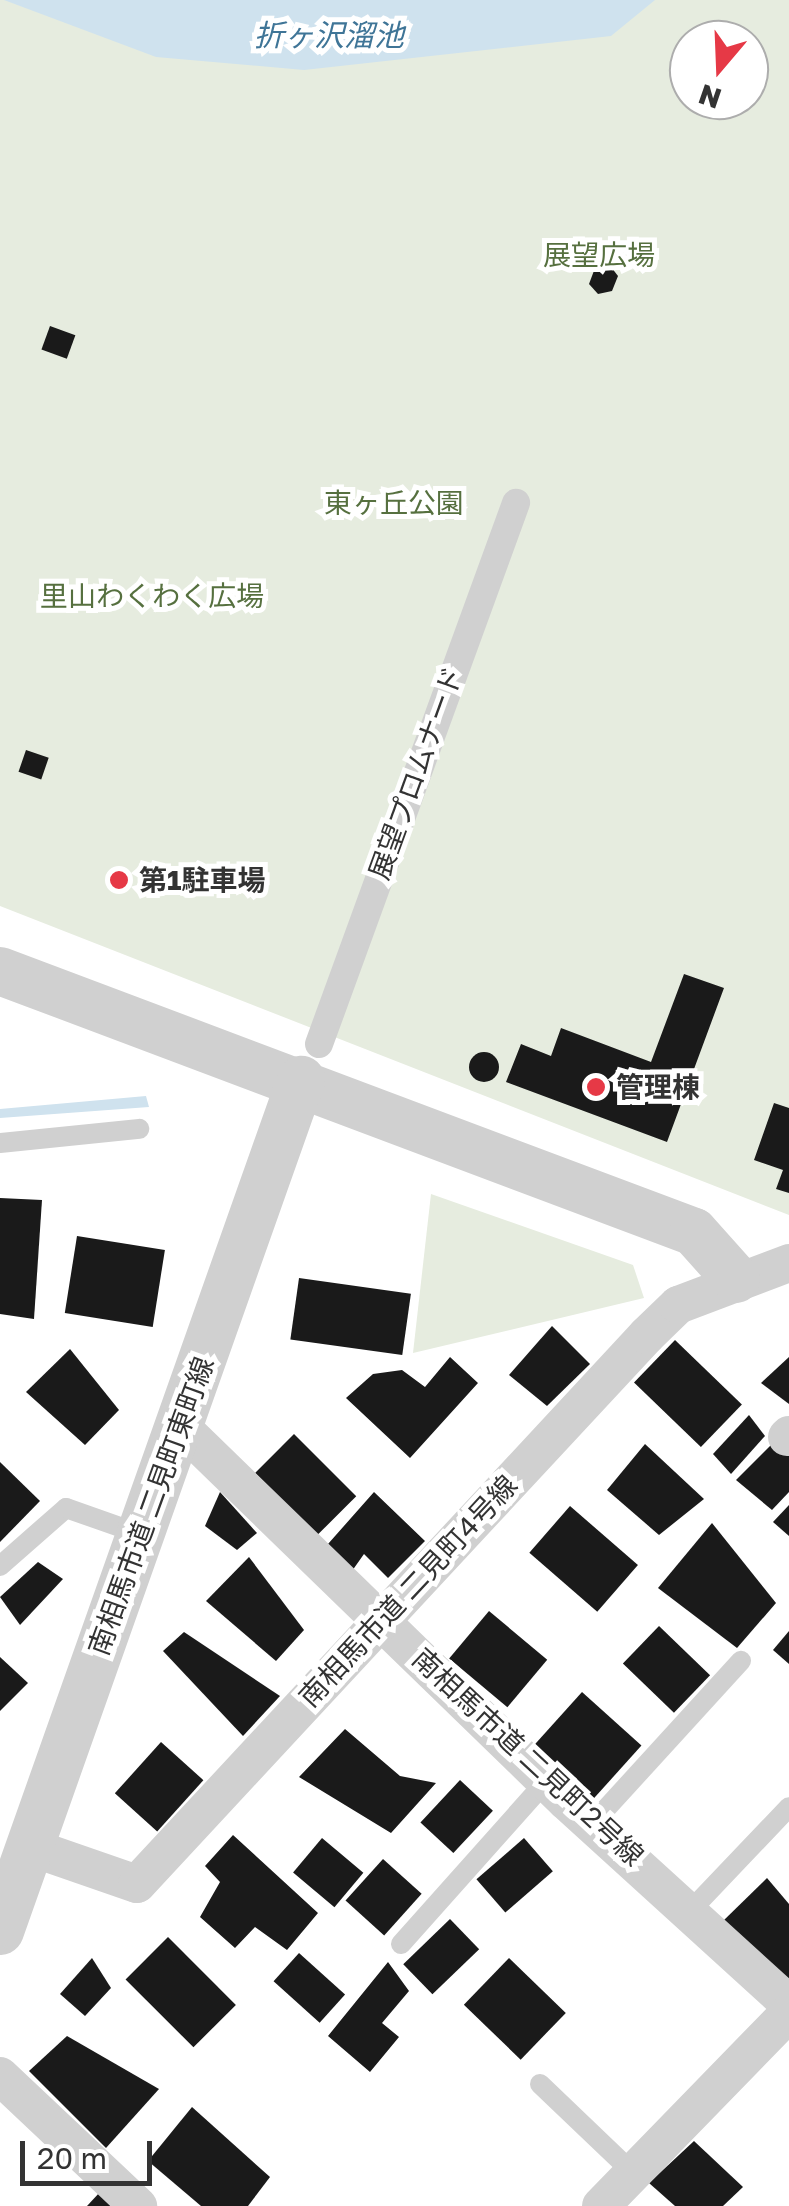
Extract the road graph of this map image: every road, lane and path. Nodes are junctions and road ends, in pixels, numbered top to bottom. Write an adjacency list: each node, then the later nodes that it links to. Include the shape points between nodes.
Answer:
1 (516, 503): 3 (street, 展望プロムナード)
2 (0, 971): 3 (street)
3 (310, 1062): 7 (street, via 694,1232); 8 (street, 南相馬市道 二見町東町線)
4 (140, 1129): 5 (lane)
5 (0, 1143)
6 (789, 1263): 7 (street, 南相馬市道 二見町4号線)
7 (736, 1278): 11 (street, 南相馬市道 二見町4号線, via 678,1305)
8 (180, 1426): 9 (street, 南相馬市道 二見町東町線); 11 (street, 南相馬市道 二見町2号線)
9 (140, 1534): 10 (lane, via 58,1510); 16 (street, 南相馬市道 二見町東町線)
10 (0, 1566)
11 (382, 1618): 13 (street, 南相馬市道 二見町2号線); 16 (street, 南相馬市道 二見町4号線, via 137,1884)
12 (741, 1661): 15 (lane)
13 (546, 1780): 15 (street, 南相馬市道 二見町2号線); 19 (lane)
14 (789, 1808): 17 (lane)
15 (592, 1824): 17 (street, 南相馬市道 二見町2号線)
16 (30, 1847): 18 (street, 南相馬市道 二見町東町線)
17 (691, 1910): 20 (street, 南相馬市道 二見町2号線, via 695,1922)
18 (0, 1931)
19 (401, 1944)
20 (789, 2004)
21 (789, 2013): 24 (street)
22 (0, 2076): 25 (street)
23 (540, 2084): 24 (lane)
24 (633, 2173): 26 (street)
25 (138, 2206)
26 (600, 2206)

